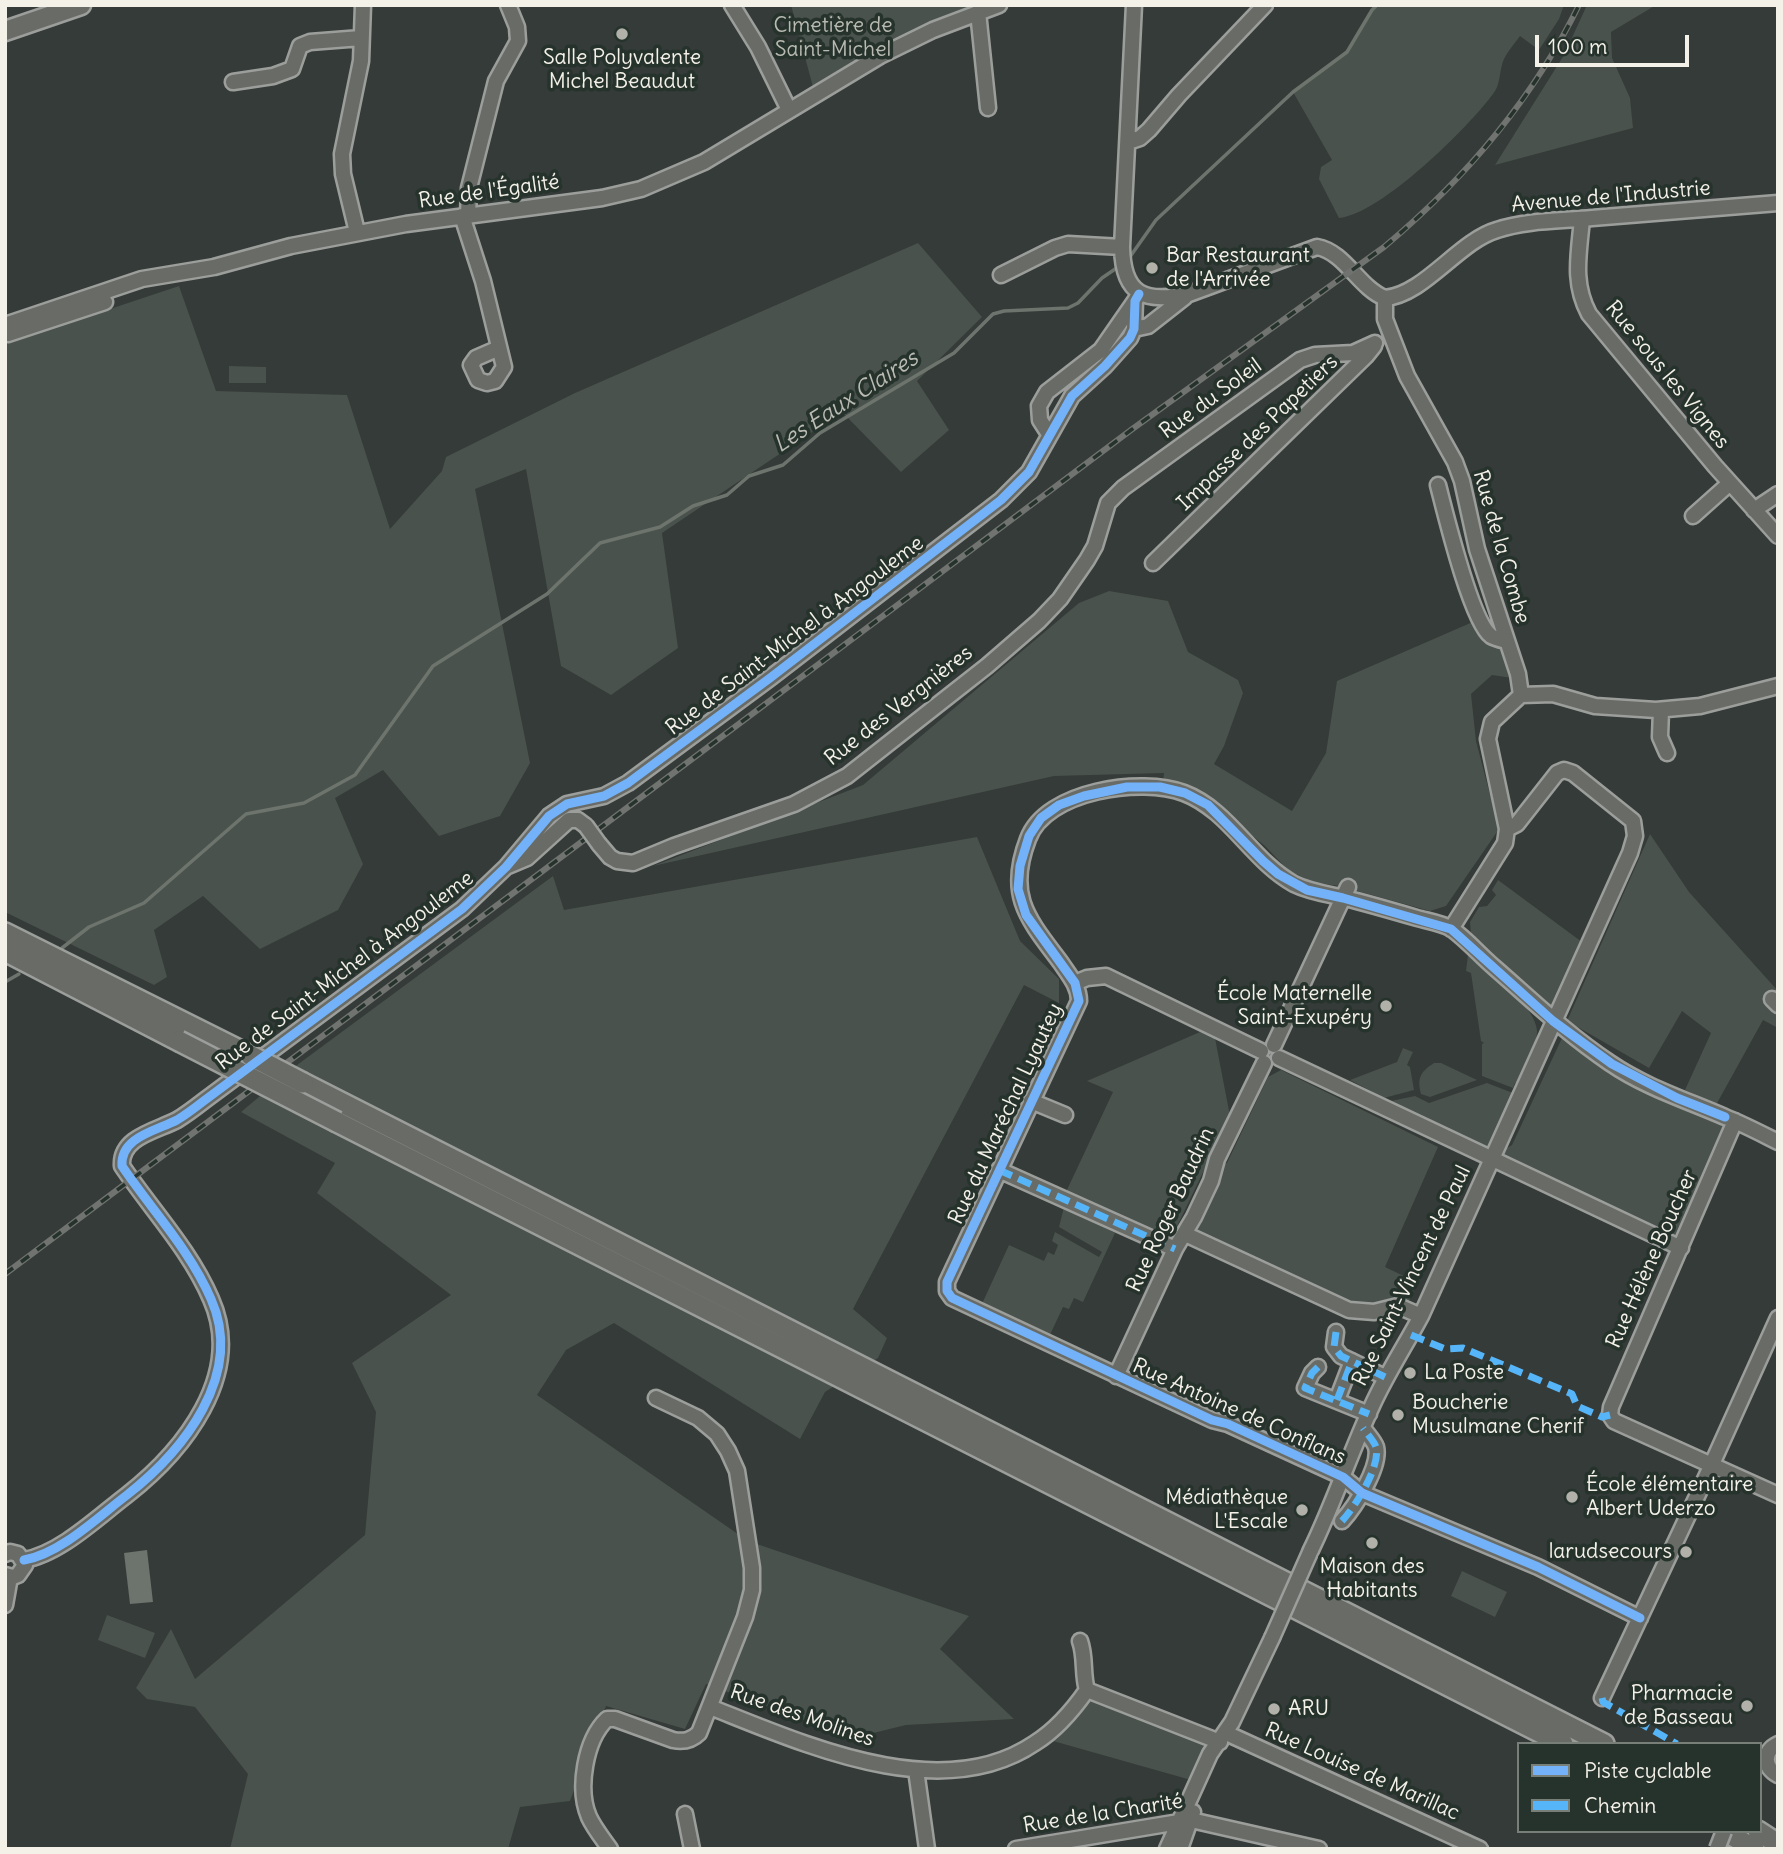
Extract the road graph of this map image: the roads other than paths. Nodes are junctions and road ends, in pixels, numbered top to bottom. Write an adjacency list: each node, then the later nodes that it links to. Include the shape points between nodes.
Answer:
1 (362, 5): 10 (street)
2 (508, 5): 16 (street, via 518,41 496,81)
3 (732, 5): 13 (street)
4 (999, 5): 8 (street, Rue de l'Égalité)
5 (1134, 5): 14 (street)
6 (1265, 5): 14 (street, via 1149,130)
7 (71, 7): 9 (main road)
8 (978, 12): 12 (street); 13 (street, Rue de l'Égalité, via 880,56)
9 (5, 32)
10 (360, 38): 11 (street, via 310,42 300,46 292,69); 18 (street, via 361,61 342,154)
11 (233, 82)
12 (988, 108)
13 (789, 110): 16 (street, Rue de l'Égalité, via 704,162 641,189)
14 (1128, 142): 19 (street)
15 (1778, 203): 17 (street, Avenue de l'Industrie)
16 (465, 216): 18 (street, Rue de l'Égalité); 30 (street)
17 (1582, 219): 24 (street, Avenue de l'Industrie, via 1496,230 1401,295); 32 (street, Rue sous les Vignes, via 1578,279 1589,314)
18 (357, 232): 20 (street, Rue de l'Égalité)
19 (1123, 260): 21 (street, via 1068,244); 23 (street)
20 (178, 273): 25 (street, Rue de l'Égalité, via 142,279); 28 (street, Rue de l'Égalité)
21 (1001, 275)
22 (1189, 294): 23 (street); 24 (street, via 1317,247); 26 (street, via 1148,326)
23 (1137, 298): 26 (street); 31 (street, via 1101,350 1047,392 1039,406 1040,420)
24 (1385, 298): 27 (street, Rue de la Combe, via 1383,309)
25 (5, 325)
26 (1134, 329): 31 (street, Rue de Saint-Michel à Angouleme, via 1105,366 1072,396)
27 (1390, 331): 29 (street, Impasse des Papetiers); 40 (street, Rue de la Combe, via 1407,376 1455,461)
28 (5, 335)
29 (1375, 343): 37 (street, Rue du Soleil, via 1353,352 1300,360 1115,495); 39 (street, Impasse des Papetiers)
30 (499, 348)
31 (1049, 434): 46 (street, Rue de Saint-Michel à Angouleme, via 1029,471 990,508 628,783 604,796 567,804 549,816)
32 (1730, 483): 35 (street, Rue sous les Vignes); 36 (street)
33 (1438, 485): 40 (street, via 1457,560 1483,625 1491,636)
34 (1778, 494): 35 (street)
35 (1754, 510): 38 (street, Rue sous les Vignes)
36 (1693, 516)
37 (1100, 531): 46 (street, Rue des Vergnières, bridge, via 1087,560 1039,621 847,776 794,804 633,863 610,857 586,826 569,820 527,858)
38 (1778, 536)
39 (1153, 563)
40 (1506, 641): 42 (street, Rue de la Combe)
41 (1778, 686): 43 (street, via 1700,706)
42 (1521, 695): 43 (street, via 1553,694 1595,706); 45 (street, via 1492,722 1488,739)
43 (1661, 710): 44 (street, via 1660,737)
44 (1667, 753)
45 (1507, 829): 48 (street, via 1500,853); 52 (street, Rue Saint-Vincent de Paul, via 1517,824 1563,770 1633,821 1630,853)
46 (506, 867): 80 (street, Rue de Saint-Michel à Angouleme, via 462,909 205,1100 125,1147 122,1166 193,1265 213,1302 219,1332 214,1385 189,1432 149,1478 53,1549)
47 (1346, 892): 48 (street, Rue du Maréchal Lyautey); 51 (street, Rue du Maréchal Lyautey, via 1307,890 1285,878 1208,805 1185,793 1126,787 1084,796 1059,805 1041,818 1028,836 1018,889 1026,915); 53 (street)
48 (1451, 929): 52 (street, Rue du Maréchal Lyautey)
49 (5, 933): 90 (highway, bridge)
50 (5, 951): 89 (highway, bridge)
51 (1075, 983): 53 (street, via 1106,976); 54 (street, Rue du Maréchal Lyautey, via 1079,1000)
52 (1553, 1021): 56 (street, Rue du Maréchal Lyautey, via 1630,1076); 58 (street, Rue Saint-Vincent de Paul)
53 (1269, 1054): 58 (street); 60 (street, Rue Roger Baudrin)
54 (1031, 1101): 55 (street); 59 (street, Rue du Maréchal Lyautey)
55 (1065, 1115)
56 (1735, 1121): 57 (street, Rue du Maréchal Lyautey); 61 (street, Rue Hélène Boucher)
57 (1778, 1142)
58 (1492, 1160): 61 (street); 64 (street, Rue Saint-Vincent de Paul)
59 (999, 1170): 62 (street); 63 (street, Rue du Maréchal Lyautey)
60 (1185, 1234): 62 (street, Rue Roger Baudrin); 64 (street, via 1349,1310 1374,1312 1398,1306)
61 (1681, 1248): 74 (street, Rue Hélène Boucher, via 1610,1415 1614,1421)
62 (1175, 1249): 69 (street, Rue Roger Baudrin)
63 (947, 1282): 69 (street, Rue Antoine de Conflans, via 952,1298)
64 (1421, 1316): 70 (street, Rue Saint-Vincent de Paul)
65 (1778, 1318): 74 (street)
66 (1336, 1332): 67 (street, via 1334,1347)
67 (1352, 1361): 70 (street); 72 (street)
68 (1318, 1367): 72 (street, via 1304,1392)
69 (1116, 1376): 75 (street, Rue Antoine de Conflans)
70 (1385, 1377): 73 (street, Rue Saint-Vincent de Paul)
71 (656, 1398): 87 (street, via 717,1434 737,1471 752,1590)
72 (1336, 1400): 73 (street)
73 (1366, 1421): 75 (street, Rue Saint-Vincent de Paul); 76 (street, via 1376,1461)
74 (1712, 1465): 77 (street); 83 (street)
75 (1343, 1477): 76 (street, Rue Antoine de Conflans); 88 (street, Rue Saint-Vincent de Paul, bridge)
76 (1362, 1493): 78 (street); 83 (street, Rue Antoine de Conflans, via 1538,1567)
77 (1778, 1495)
78 (1342, 1521)
79 (5, 1554): 80 (street, via 14,1552)
80 (24, 1560): 81 (street, via 22,1573)
81 (7, 1576): 82 (street)
82 (5, 1605)
83 (1640, 1618): 86 (street)
84 (1080, 1641): 85 (street)
85 (1087, 1690): 88 (street); 93 (street, Rue des Molines, via 1059,1724 1004,1759 963,1769)
86 (1602, 1698)
87 (710, 1707): 93 (street, Rue des Molines, via 855,1759); 101 (street, via 699,1733 688,1741 615,1719 600,1725 583,1769 587,1814)
88 (1223, 1738): 95 (street, Rue Saint-Vincent de Paul, via 1210,1754); 108 (street, Rue Louise de Marillac)
89 (1559, 1742)
90 (1600, 1742)
91 (1778, 1744): 92 (street, via 1769,1750)
92 (1768, 1769)
93 (916, 1770): 103 (street)
94 (685, 1814): 102 (street)
95 (1185, 1821): 104 (street, Rue de la Charité); 105 (street); 106 (street); 107 (street, Rue de la Charité)
96 (1717, 1833): 110 (highway)
97 (1724, 1833): 109 (street, bridge)
98 (1728, 1833): 111 (highway)
99 (1761, 1833): 100 (highway)
100 (1778, 1844)
101 (610, 1849)
102 (692, 1849)
103 (927, 1849)
104 (1016, 1849)
105 (1167, 1849)
106 (1180, 1849)
107 (1319, 1849)
108 (1480, 1849)
109 (1717, 1849)
110 (1741, 1849)
111 (1754, 1849)

